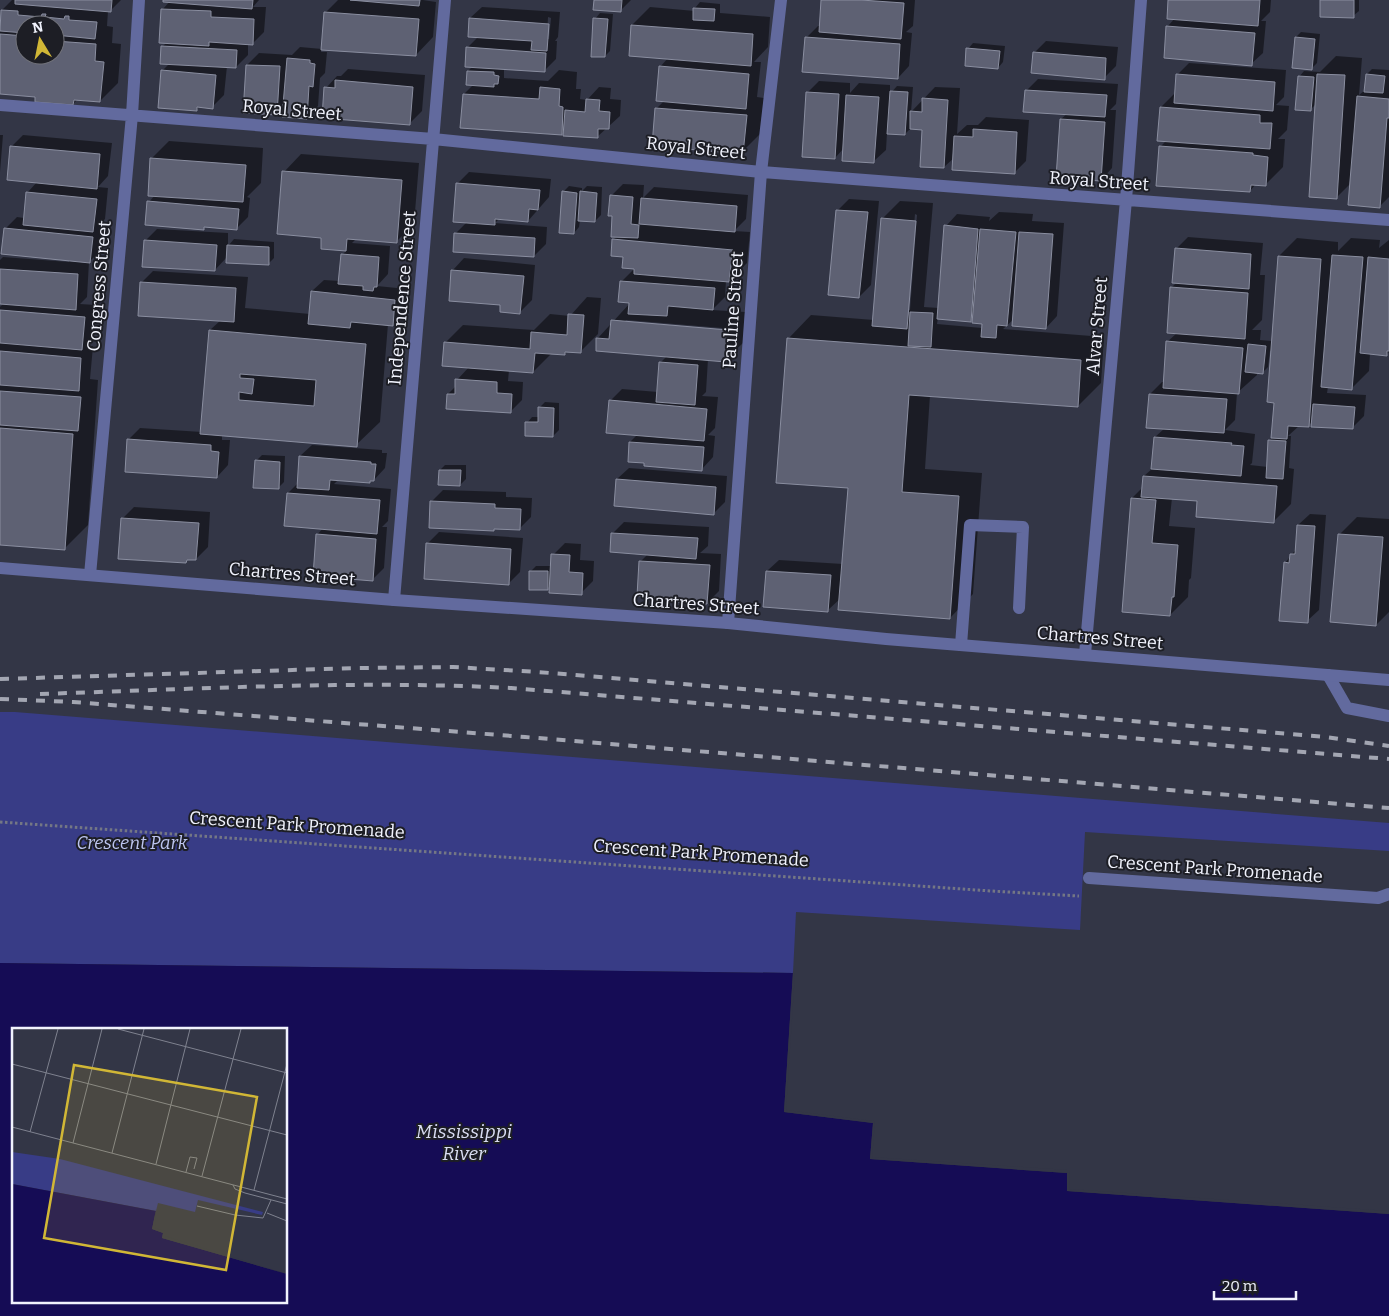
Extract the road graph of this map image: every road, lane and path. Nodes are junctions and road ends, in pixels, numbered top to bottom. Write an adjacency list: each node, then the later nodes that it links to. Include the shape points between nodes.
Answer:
1 (139, 0): 6 (street, Congress Street)
2 (445, 0): 7 (street, Independence Street)
3 (781, 0): 8 (street, Pauline Street)
4 (1141, 0): 9 (street, Alvar Street)
5 (0, 105): 6 (street, Royal Street)
6 (132, 115): 7 (street, Royal Street); 12 (street, Congress Street)
7 (433, 139): 8 (street, Royal Street); 13 (street, Independence Street)
8 (761, 172): 9 (street, Royal Street); 15 (street, Pauline Street)
9 (1126, 200): 10 (street, Royal Street); 17 (street, Alvar Street)
10 (1389, 220)
11 (0, 568): 12 (street, Chartres Street)
12 (90, 575): 13 (street, Chartres Street)
13 (394, 600): 15 (street, Chartres Street)
14 (1019, 608): 16 (street, via 1023,527 970,525)
15 (728, 623): 16 (street, Chartres Street)
16 (961, 645): 17 (street, Chartres Street)
17 (1085, 654): 18 (street, Chartres Street)
18 (1328, 675): 19 (street, Chartres Street); 20 (street, via 1347,708)
19 (1389, 680)
20 (1389, 716)
21 (0, 822): 22 (path, Crescent Park Promenade, via 1078,896)
22 (1089, 878): 23 (street, Crescent Park Promenade, via 1378,898)
23 (1389, 894)

